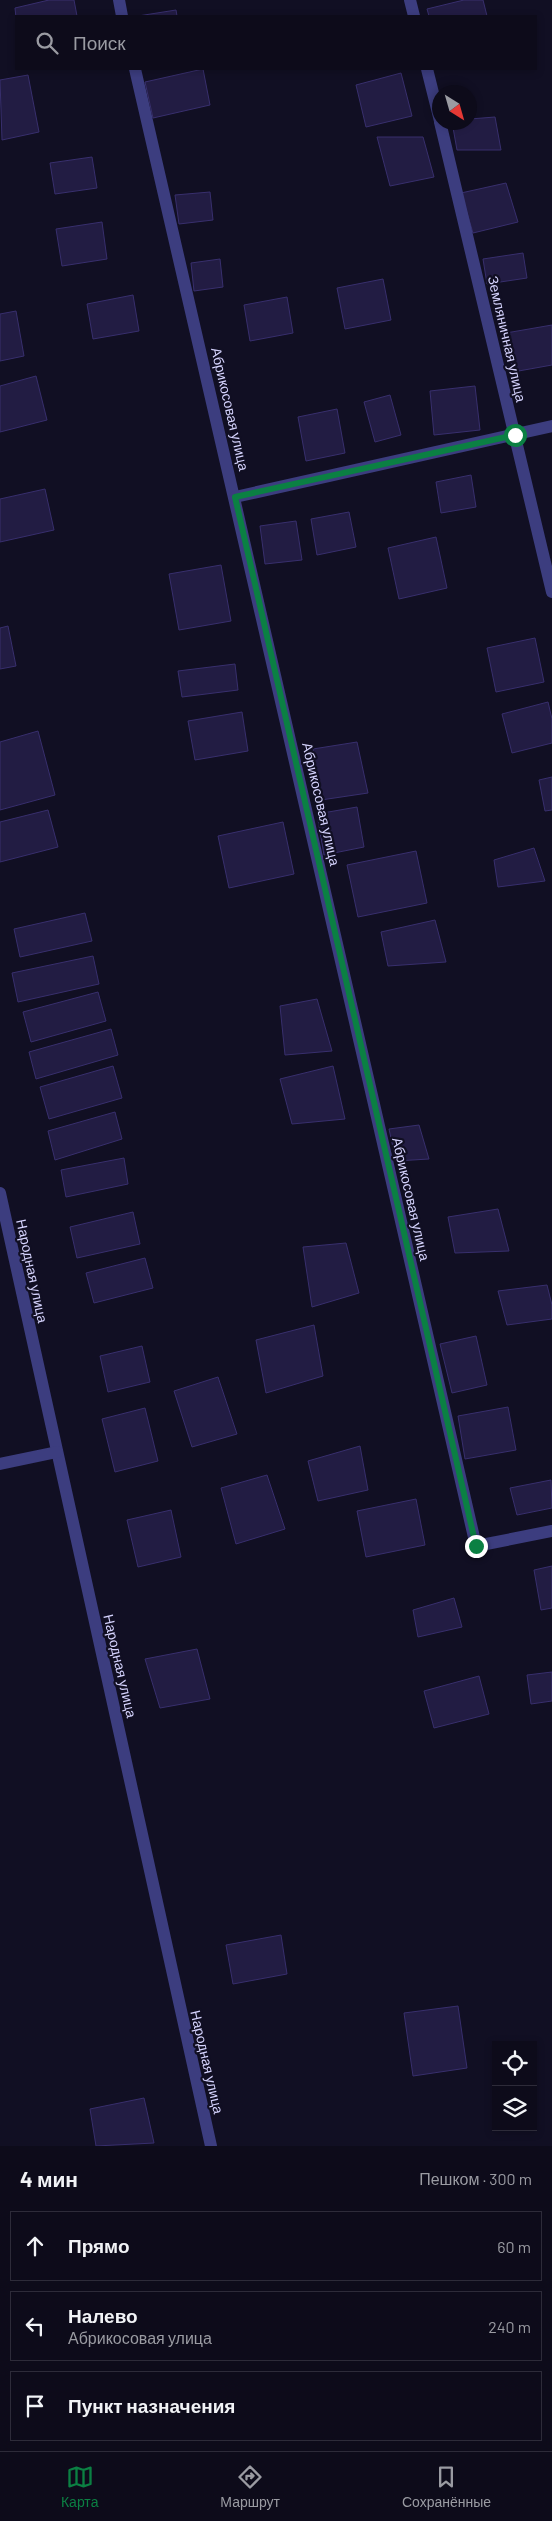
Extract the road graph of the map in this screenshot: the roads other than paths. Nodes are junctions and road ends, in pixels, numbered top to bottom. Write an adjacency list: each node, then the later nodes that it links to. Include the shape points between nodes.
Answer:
1 (119, 0): 3 (street)
2 (410, 0): 4 (street)
3 (122, 15)
4 (414, 15)
5 (135, 70): 11 (street, Абрикосовая улица)
6 (427, 70): 7 (street, Земляничная улица)
7 (432, 89)
8 (442, 130): 10 (street, Земляничная улица)
9 (552, 426): 10 (street)
10 (515, 435): 11 (street); 12 (street, Земляничная улица)
11 (235, 497): 16 (street, Абрикосовая улица, via 476,1546)
12 (552, 592)
13 (0, 1193): 14 (street, Народная улица)
14 (57, 1452): 15 (street); 17 (street, Народная улица)
15 (0, 1464)
16 (552, 1531)
17 (211, 2146)

